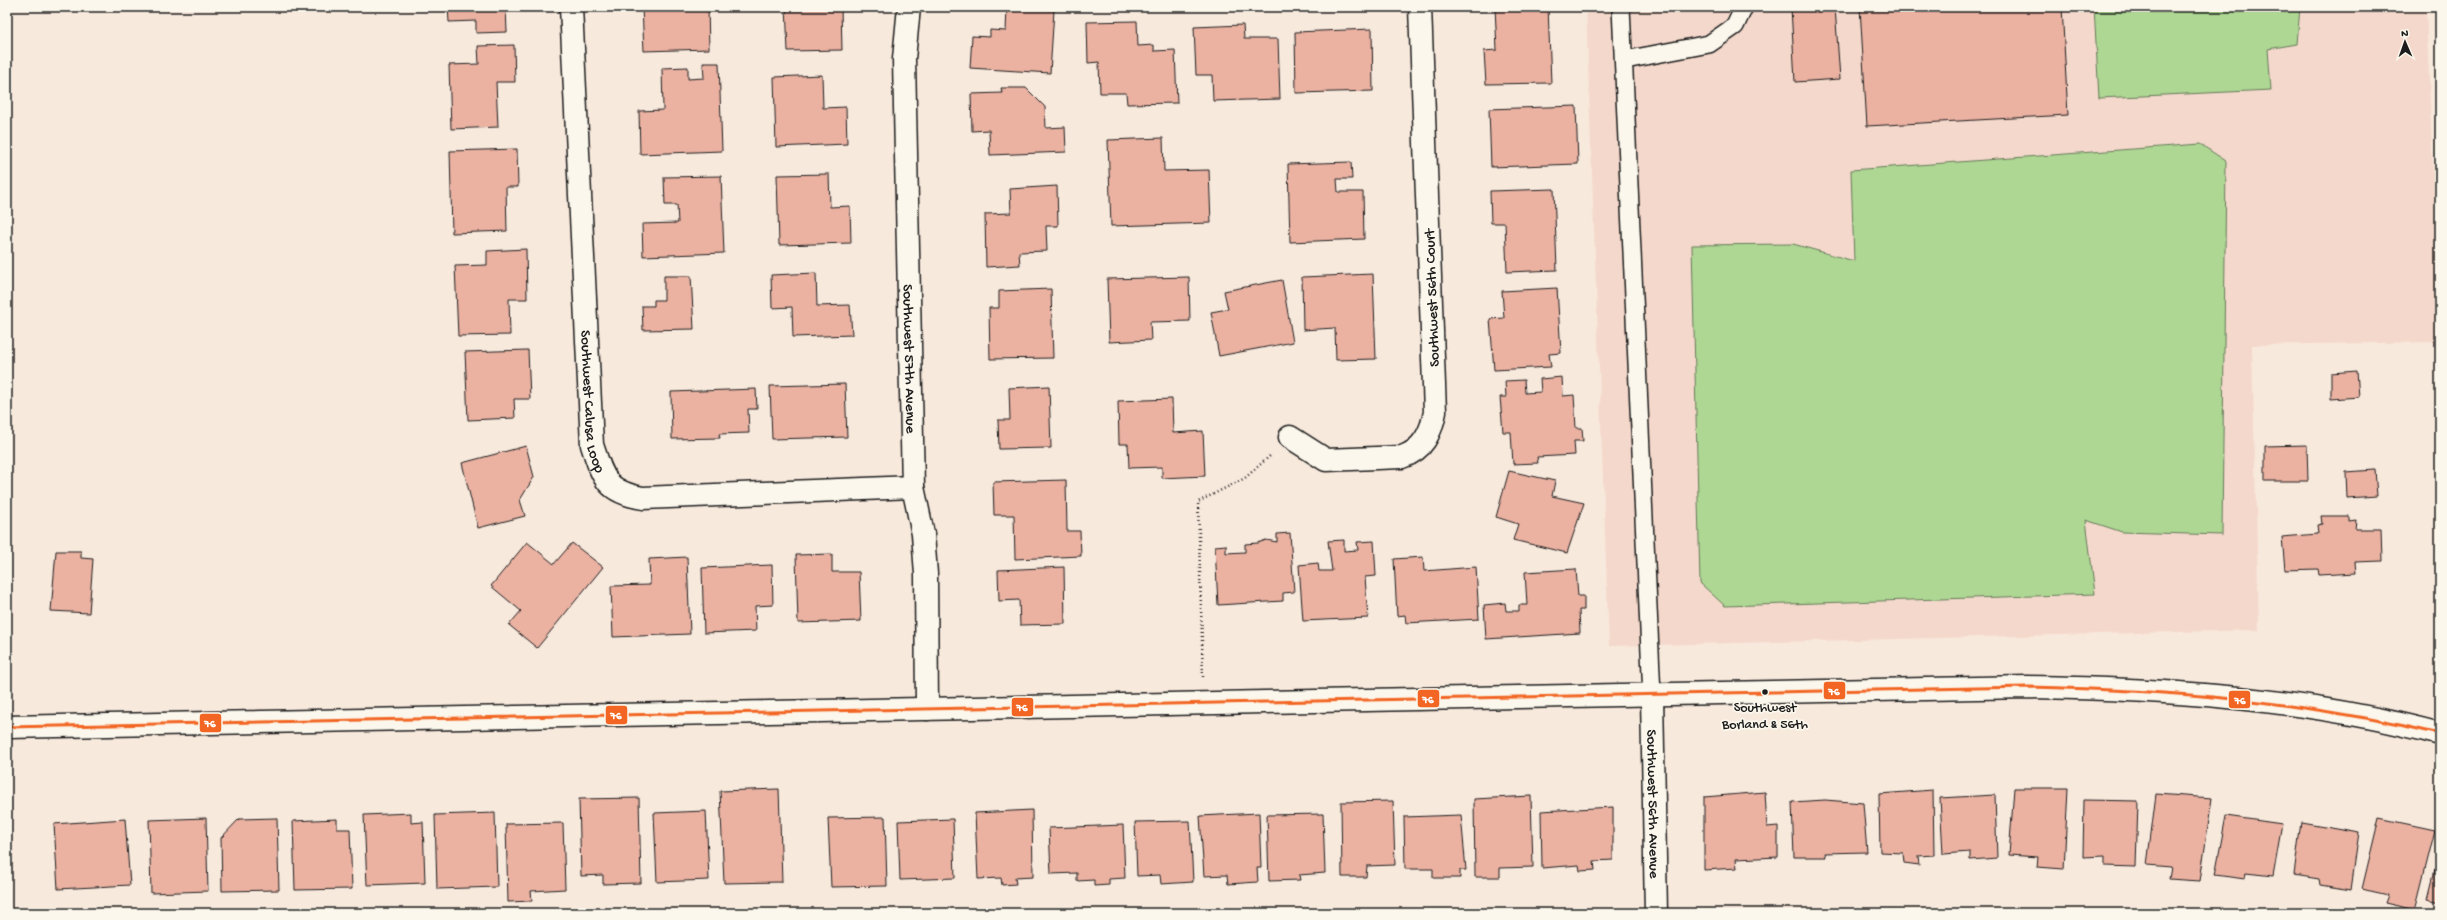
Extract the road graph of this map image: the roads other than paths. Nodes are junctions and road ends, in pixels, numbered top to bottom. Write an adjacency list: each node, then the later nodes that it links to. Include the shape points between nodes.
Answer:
1 (571, 7): 8 (main road, Southwest Calusa Loop, via 592,445 603,476 616,490 643,498)
2 (909, 7): 8 (main road, Southwest 57th Avenue, via 904,59)
3 (1420, 7): 7 (main road, Southwest 56th Court, via 1435,412 1432,429 1417,449 1402,457 1326,460)
4 (1621, 7): 6 (lane)
5 (1744, 7): 6 (lane, via 1735,26 1709,44)
6 (1624, 60): 9 (lane)
7 (1290, 437)
8 (913, 487): 10 (main road, Southwest 57th Avenue, via 923,534)
9 (1652, 696): 10 (main road); 12 (main road, via 1843,690 2088,688 2283,704); 13 (main road, Southwest 56th Avenue)
10 (927, 709): 11 (main road)
11 (7, 727)
12 (2440, 734)
13 (1656, 913)

